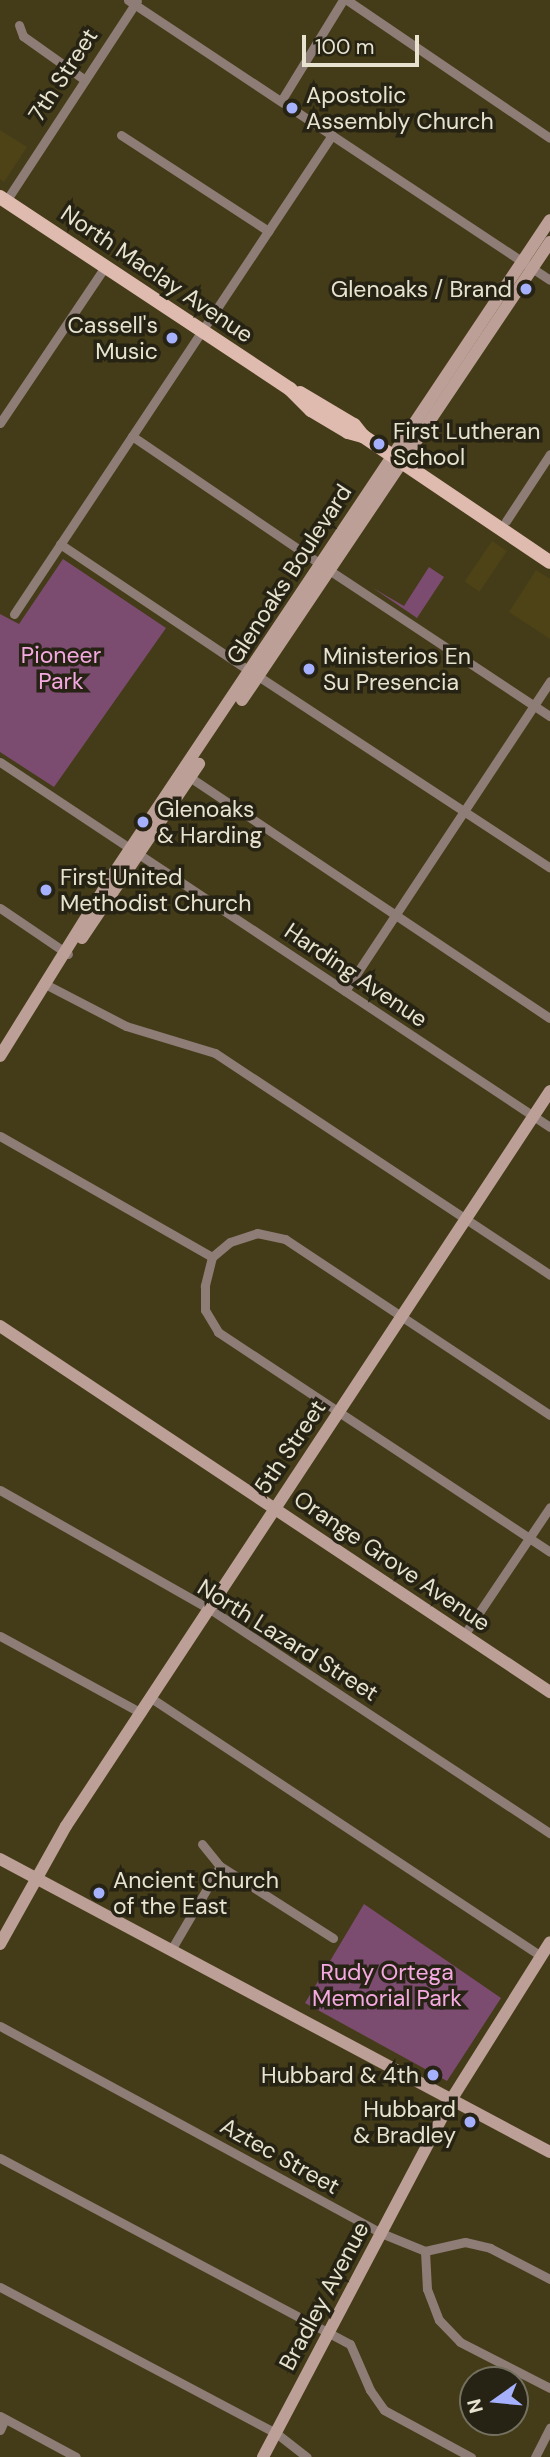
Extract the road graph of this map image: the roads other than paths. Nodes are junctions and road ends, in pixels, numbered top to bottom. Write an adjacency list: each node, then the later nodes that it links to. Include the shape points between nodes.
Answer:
1 (345, 0): 5 (street); 8 (street)
2 (134, 2): 4 (street, 7th Street); 5 (street)
3 (19, 25): 4 (street, via 23,36)
4 (85, 80): 9 (street, 7th Street)
5 (281, 102): 7 (street)
6 (121, 135): 11 (street)
7 (332, 135): 11 (street); 13 (street)
8 (550, 138)
9 (2, 202): 14 (main road, North Maclay Avenue)
10 (550, 220): 13 (street, Glenoaks Boulevard)
11 (268, 231): 16 (street)
12 (550, 242): 13 (street, Glenoaks Boulevard)
13 (527, 265): 15 (street); 20 (street, Glenoaks Boulevard)
14 (105, 267): 16 (main road, North Maclay Avenue); 17 (street)
15 (550, 280)
16 (202, 330): 18 (street); 20 (main road, North Maclay Avenue, via 289,389 311,410)
17 (0, 423)
18 (132, 436): 22 (street); 24 (street)
19 (550, 454): 21 (street)
20 (398, 459): 23 (main road, North Maclay Avenue); 24 (street, Glenoaks Boulevard)
21 (506, 521)
22 (60, 544): 25 (street); 26 (street)
23 (550, 562)
24 (326, 567): 26 (street, Glenoaks Boulevard); 28 (street)
25 (14, 614)
26 (254, 674): 31 (street, Glenoaks Boulevard); 32 (street)
27 (550, 681): 28 (street)
28 (534, 706): 29 (street); 32 (street)
29 (550, 716)
30 (0, 762): 33 (street, Harding Avenue)
31 (187, 775): 33 (street, Glenoaks Boulevard); 36 (street)
32 (464, 811): 34 (street); 36 (street)
33 (136, 852): 37 (street, Glenoaks Boulevard); 39 (street, Harding Avenue)
34 (550, 868)
35 (0, 908): 37 (street)
36 (396, 915): 39 (street); 40 (street)
37 (68, 954): 38 (street, Glenoaks Boulevard)
38 (47, 985): 41 (street, Glenoaks Boulevard); 46 (street, via 127,1026 215,1053)
39 (345, 991): 43 (street, Harding Avenue)
40 (550, 1018)
41 (1, 1052)
42 (550, 1091): 43 (street, 5th Street)
43 (534, 1116): 44 (street, Harding Avenue); 46 (street, 5th Street)
44 (550, 1127)
45 (0, 1136): 47 (street)
46 (466, 1219): 48 (street); 49 (street, 5th Street)
47 (212, 1257): 49 (street, via 230,1242 257,1233 285,1239); 51 (street, via 205,1310 218,1332)
48 (550, 1275)
49 (402, 1317): 51 (street, 5th Street); 52 (street)
50 (0, 1326): 55 (street, Orange Grove Avenue)
51 (337, 1414): 55 (street, 5th Street); 56 (street)
52 (550, 1415)
53 (0, 1490): 58 (street, North Lazard Street)
54 (550, 1507): 56 (street)
55 (274, 1508): 58 (street, 5th Street); 59 (street, Orange Grove Avenue)
56 (529, 1539): 57 (street); 59 (street)
57 (550, 1552)
58 (209, 1609): 62 (street, 5th Street); 64 (street, North Lazard Street)
59 (464, 1635): 61 (street, Orange Grove Avenue)
60 (0, 1636): 63 (street)
61 (550, 1692)
62 (150, 1698): 63 (street, 5th Street); 73 (street)
63 (141, 1713): 68 (street, 5th Street)
64 (550, 1833)
65 (202, 1844): 67 (street)
66 (0, 1859): 68 (street)
67 (220, 1866): 69 (street); 72 (street)
68 (35, 1878): 71 (street, 5th Street); 72 (street)
69 (333, 1938)
70 (550, 1942): 73 (street, Bradley Avenue)
71 (0, 1944)
72 (171, 1950): 75 (street)
73 (541, 1956): 75 (street, Bradley Avenue)
74 (0, 2026): 78 (street, Aztec Street)
75 (451, 2099): 76 (street); 78 (street, Bradley Avenue)
76 (550, 2152)
77 (0, 2158): 82 (street)
78 (381, 2233): 79 (street, Aztec Street); 82 (street, Bradley Avenue)
79 (425, 2251): 80 (street, via 465,2242 490,2248); 83 (street, via 427,2289 446,2327 460,2342)
80 (550, 2279)
81 (0, 2287): 87 (street)
82 (328, 2333): 87 (street, Bradley Avenue); 91 (street, via 350,2344 384,2410)
83 (550, 2388)
84 (3, 2418): 86 (street); 88 (street)
85 (550, 2428): 92 (street)
86 (0, 2430)
87 (276, 2433): 89 (street, Bradley Avenue); 90 (street)
88 (76, 2457)
89 (263, 2457)
90 (307, 2457)
91 (471, 2457)
92 (535, 2457)

